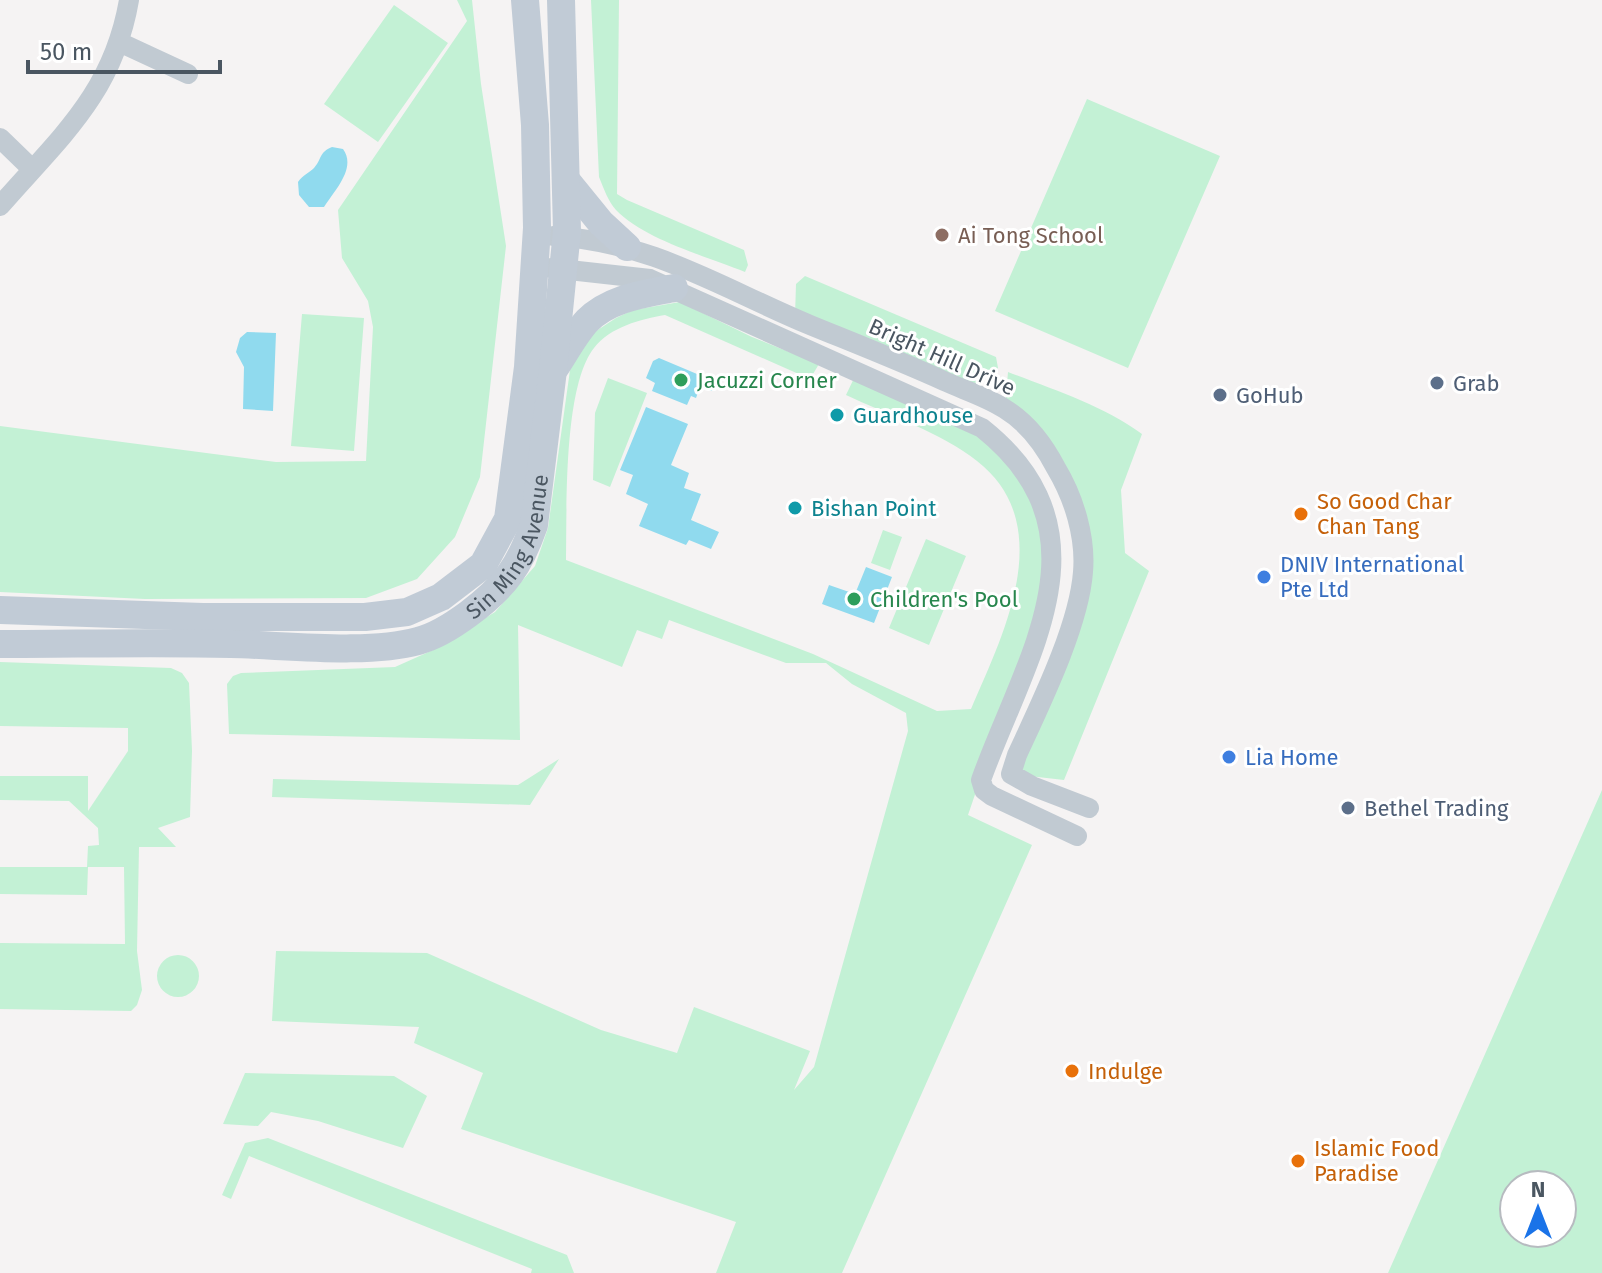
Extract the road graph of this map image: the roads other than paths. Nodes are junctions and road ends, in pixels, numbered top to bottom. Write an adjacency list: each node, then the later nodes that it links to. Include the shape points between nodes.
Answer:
1 (129, 0): 4 (street)
2 (525, 0): 10 (main road, Sin Ming Avenue)
3 (561, 0): 8 (main road, Sin Ming Avenue)
4 (119, 42): 5 (street); 7 (street, via 99,90)
5 (188, 74)
6 (0, 138): 7 (street)
7 (32, 169): 9 (street)
8 (566, 180): 11 (main road, Sin Ming Avenue); 12 (main road)
9 (0, 206)
10 (537, 235): 11 (street, Bright Hill Drive); 13 (main road, Sin Ming Avenue)
11 (566, 237): 12 (street, Bright Hill Drive); 14 (main road, Sin Ming Avenue)
12 (627, 247): 18 (street, Bright Hill Drive, via 668,260 1005,409 1045,448 1066,485 1083,553)
13 (535, 267): 14 (street); 19 (main road, Sin Ming Avenue, via 508,519 483,565 441,597 407,612 365,617)
14 (564, 269): 15 (street, via 650,279); 16 (main road, Sin Ming Avenue)
15 (674, 288): 16 (main road, via 608,306 587,322); 17 (street, via 982,428 1022,466 1037,493)
16 (553, 370): 20 (main road, Sin Ming Avenue, via 536,510 526,547 510,575 483,602 419,641 370,648)
17 (1053, 569): 18 (street, via 1053,592 1059,598 1073,600); 22 (street, via 1040,628 981,780 992,796)
18 (1082, 588): 21 (street, Bright Hill Drive, via 1011,774)
19 (0, 610)
20 (0, 644)
21 (1089, 808)
22 (1077, 836)

